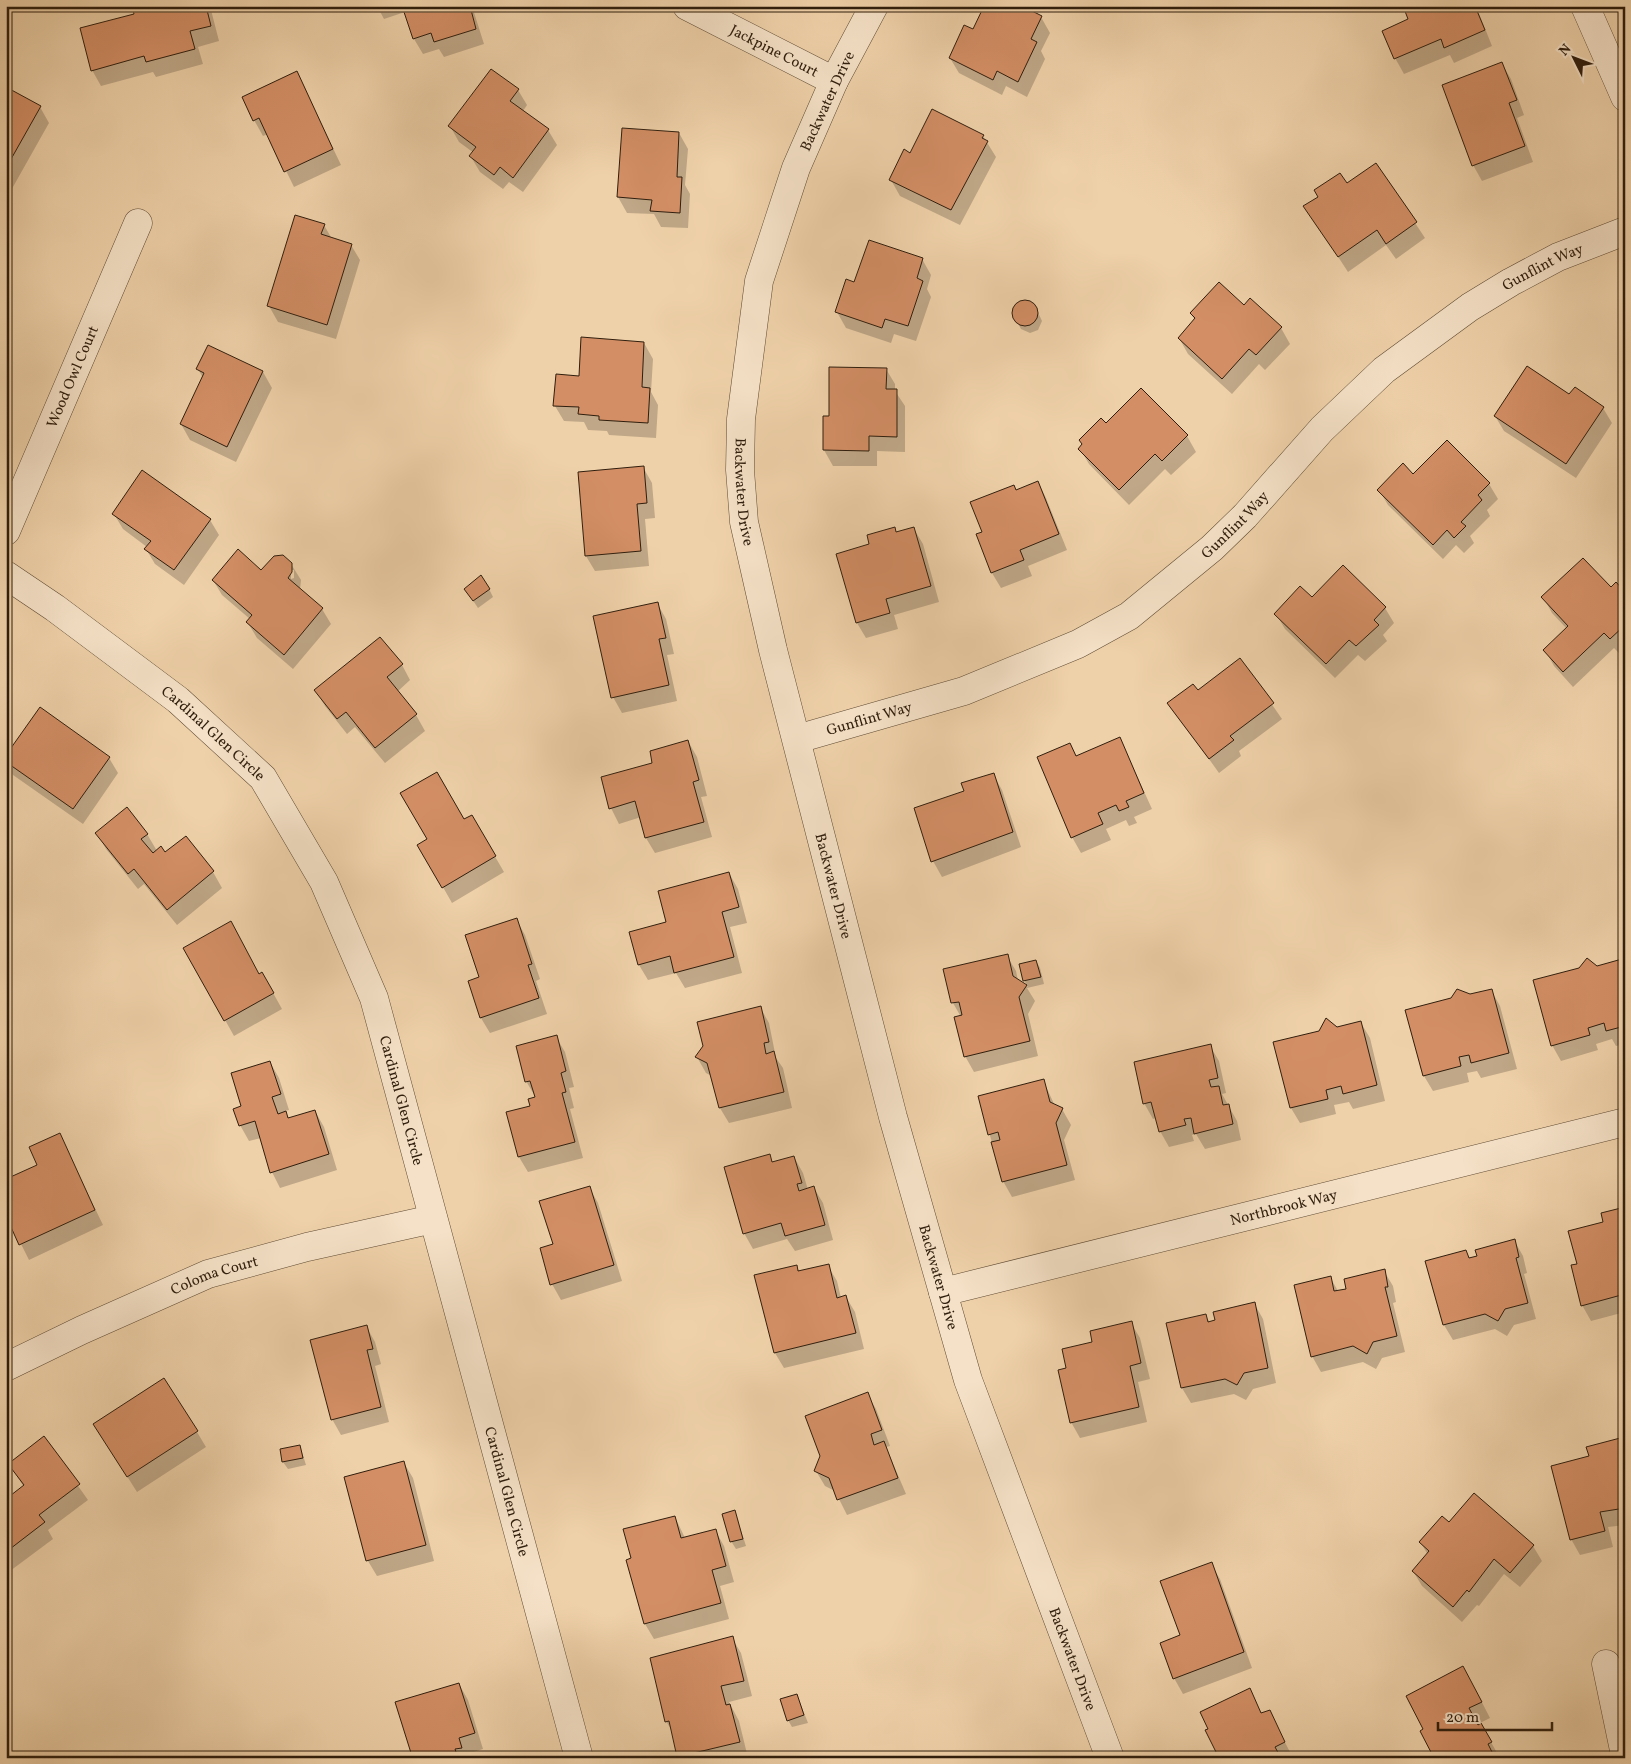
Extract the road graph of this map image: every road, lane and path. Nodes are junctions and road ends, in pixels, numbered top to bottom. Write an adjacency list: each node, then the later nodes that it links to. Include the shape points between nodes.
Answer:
1 (687, 6): 4 (street, Jackpine Court)
2 (874, 6): 4 (street, Backwater Drive)
3 (1585, 6): 5 (street)
4 (834, 81): 10 (street, Backwater Drive, via 796,168 759,281 740,419 744,522)
5 (1625, 97)
6 (138, 223): 8 (street, Wood Owl Court)
7 (1625, 230): 10 (street, Gunflint Way, via 1558,257 1510,282 1384,370 1322,429 1238,523 1129,616 1078,644 964,692)
8 (6, 531)
9 (6, 575): 12 (street, Cardinal Glen Circle, via 178,700 263,778 324,882 374,998)
10 (797, 739): 13 (street, Backwater Drive, via 893,1117)
11 (1625, 1122): 13 (street, Northbrook Way)
12 (433, 1219): 14 (street, Coloma Court, via 307,1247 208,1274); 17 (street, Cardinal Glen Circle)
13 (943, 1292): 18 (street, Backwater Drive, via 968,1380)
14 (6, 1367)
15 (1606, 1664): 16 (street)
16 (1625, 1755)
17 (579, 1758)
18 (1110, 1758)

